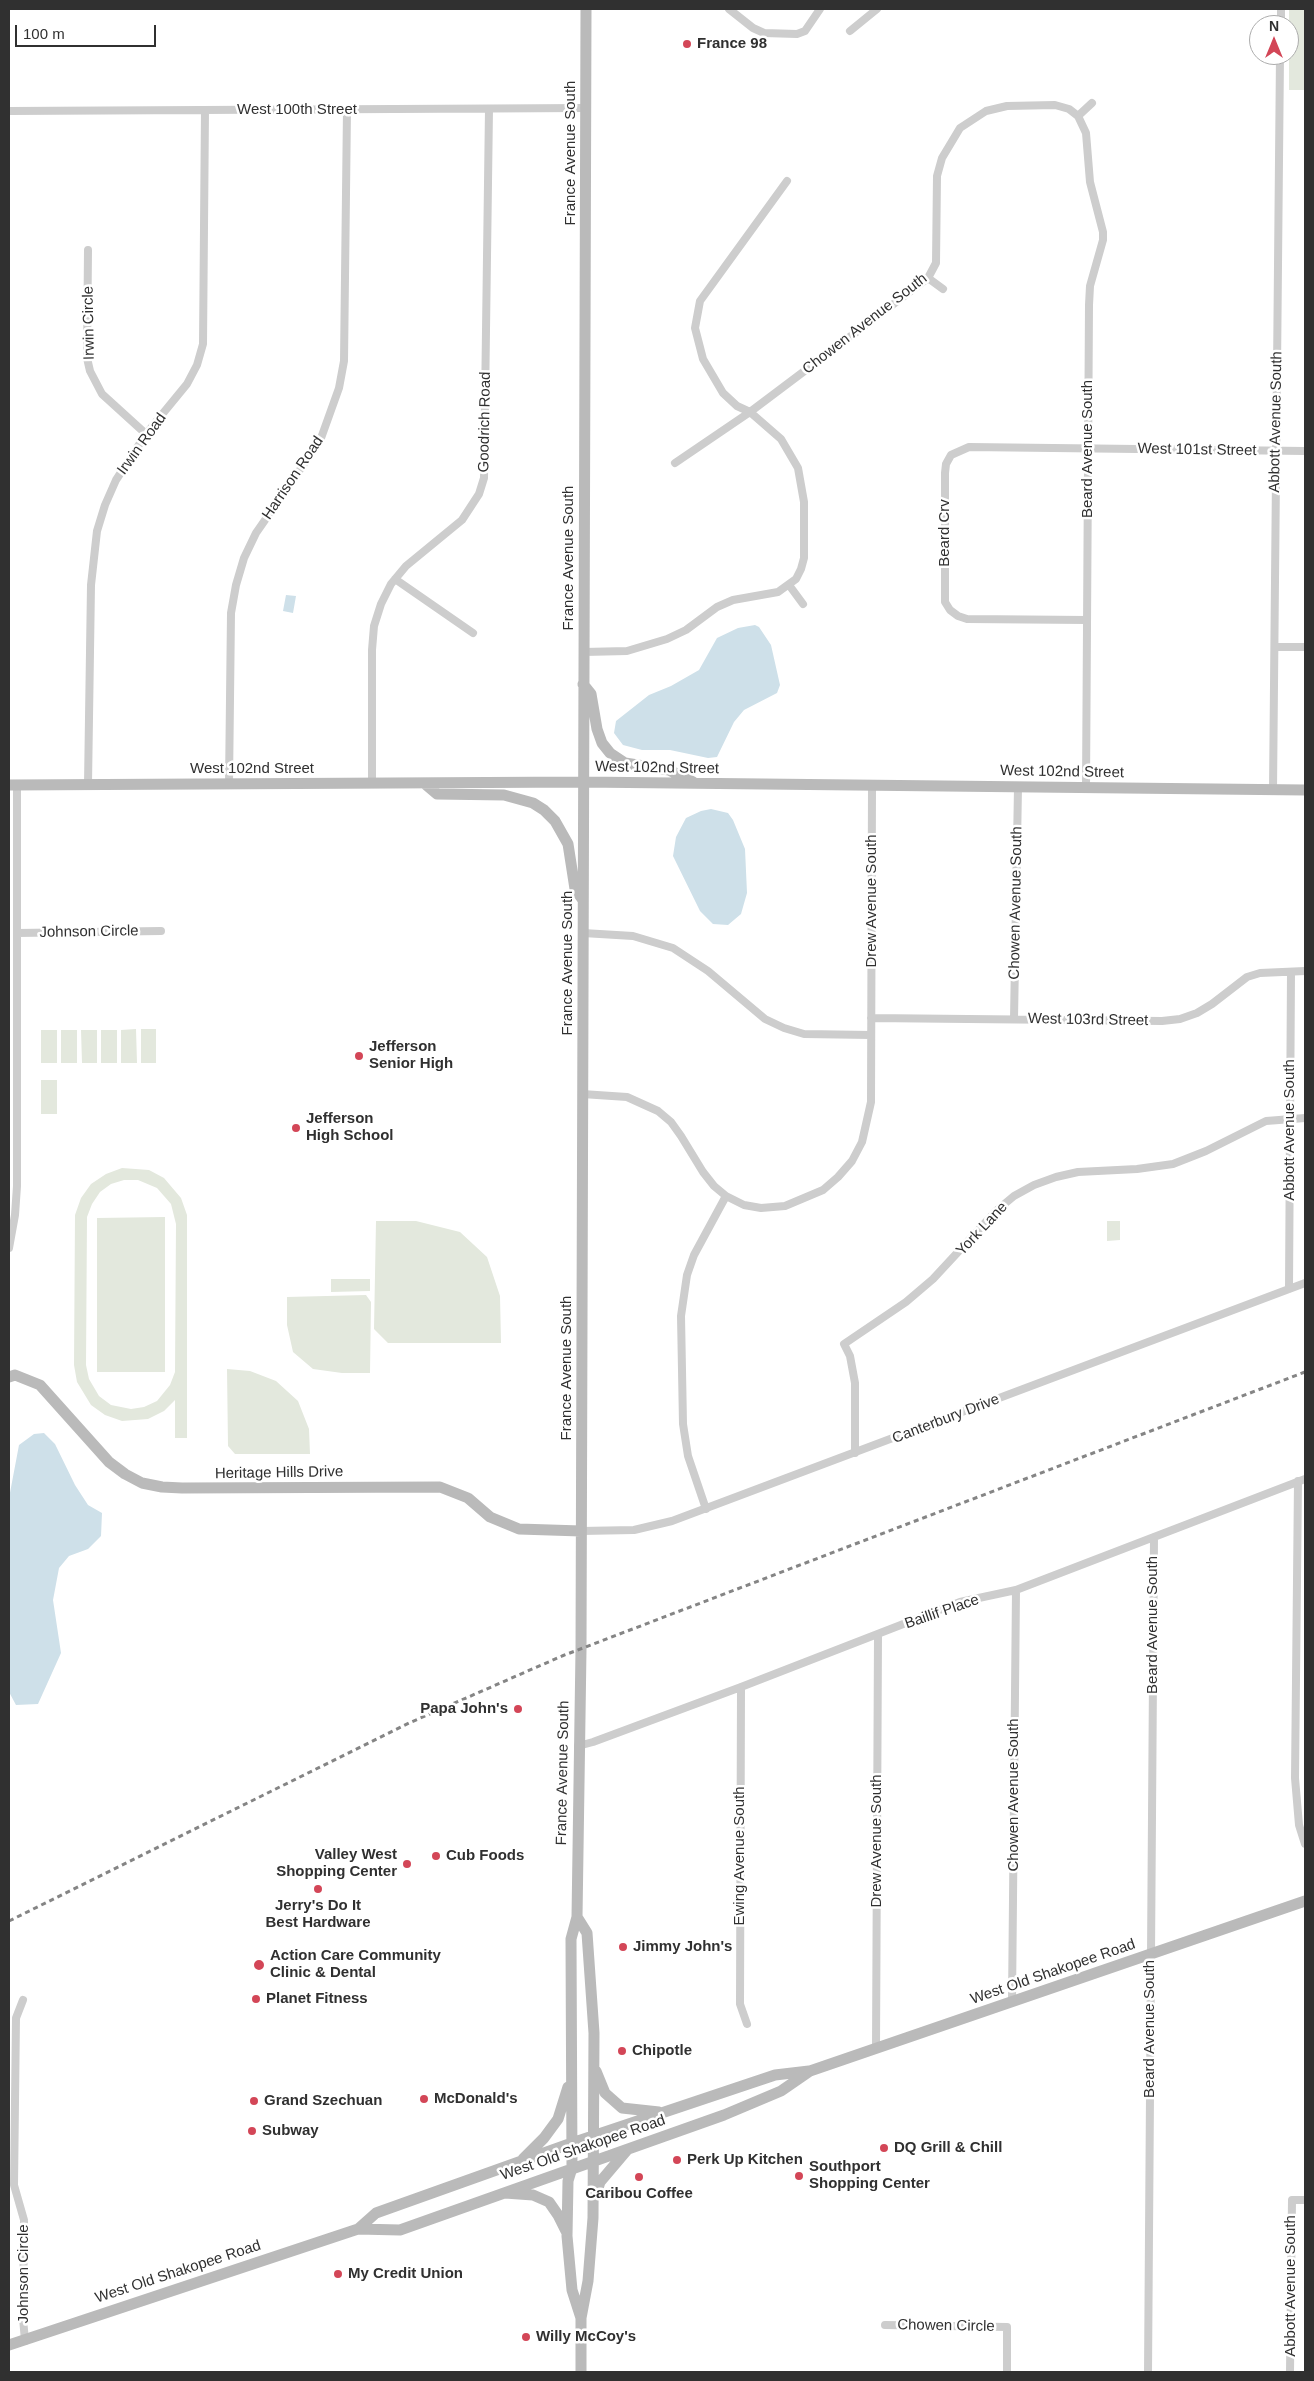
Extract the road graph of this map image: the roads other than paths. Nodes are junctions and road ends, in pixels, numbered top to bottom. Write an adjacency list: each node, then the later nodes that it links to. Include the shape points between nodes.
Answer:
1 (586, 9): 8 (main road, France Avenue South)
2 (729, 9): 3 (street, via 764,33 797,34 806,31)
3 (820, 9)
4 (877, 9): 5 (street)
5 (850, 32)
6 (1280, 65): 21 (street, Abbott Avenue South)
7 (1092, 103): 13 (street)
8 (586, 108): 9 (street, West 100th Street); 31 (main road, France Avenue South)
9 (489, 109): 11 (street, West 100th Street); 24 (street, Goodrich Road, via 484,478 479,494 462,520 417,556)
10 (205, 110): 11 (street, West 100th Street); 12 (street, West 100th Street); 19 (street, Irwin Road, via 203,344 187,384)
11 (347, 110): 38 (street, Harrison Road, via 344,361 339,388 320,441 256,533 236,585 230,623)
12 (9, 111)
13 (1078, 116): 16 (street, Chowen Avenue South, via 1055,105 1007,106 986,111 960,128 942,158 937,176 936,263); 20 (street, Beard Avenue South, via 1086,133 1090,182 1103,232 1090,286)
14 (787, 181): 18 (street, via 700,301 697,314 697,341 712,377 737,406)
15 (88, 250): 19 (street, Irwin Circle, via 87,358 90,371 102,394)
16 (928, 278): 17 (street); 18 (street, Chowen Avenue South)
17 (943, 289)
18 (750, 412): 23 (street, Chowen Avenue South); 25 (street, via 781,439 798,468 803,485 804,558 798,574)
19 (146, 434): 37 (street, Irwin Road, via 116,480 105,505 92,558)
20 (1088, 449): 21 (street, West 101st Street); 27 (street, Beard Avenue South); 27 (street, Beard Crv, via 969,447 951,455 944,473 944,592 950,610 968,619)
21 (1276, 450): 22 (street, West 101st Street); 29 (street, Abbott Avenue South)
22 (1305, 451)
23 (676, 463)
24 (395, 579): 28 (street); 34 (street, Goodrich Road, via 381,604 374,626)
25 (789, 585): 26 (street); 31 (street, via 778,592 733,600 717,607 686,630 647,647 620,652)
26 (803, 604)
27 (1087, 620): 42 (street, Beard Avenue South)
28 (473, 633)
29 (1275, 647): 30 (street); 43 (street, Abbott Avenue South)
30 (1305, 647)
31 (584, 652): 32 (main road, France Avenue South)
32 (583, 684): 33 (main road, France Avenue South); 36 (main road, via 591,694 602,743 610,753 625,763 669,770)
33 (583, 782): 35 (main road, West 102nd Street); 36 (main road, West 102nd Street); 45 (main road, France Avenue South)
34 (372, 783): 35 (main road, West 102nd Street); 38 (main road, West 102nd Street)
35 (424, 783): 45 (main road, via 437,794 504,795 533,803 544,810 555,821 568,844 575,889)
36 (694, 783): 40 (main road, West 102nd Street)
37 (88, 784): 38 (main road, West 102nd Street); 39 (main road, West 102nd Street)
38 (229, 784)
39 (13, 785): 47 (street)
40 (872, 785): 41 (main road, West 102nd Street); 51 (street, Drew Avenue South)
41 (1018, 787): 42 (main road, West 102nd Street); 52 (street, Chowen Avenue South)
42 (1086, 787): 43 (main road, West 102nd Street)
43 (1273, 790): 44 (main road, West 102nd Street)
44 (1305, 790)
45 (583, 900): 48 (main road, France Avenue South)
46 (161, 931): 47 (street, Johnson Circle)
47 (17, 933): 58 (street, via 17,1186)
48 (583, 934): 53 (street, via 633,936 673,948 708,971 766,1019 784,1028 811,1034); 54 (main road, France Avenue South)
49 (1291, 972): 50 (street, West 103rd Street); 52 (street, West 103rd Street, via 1260,973 1248,977 1212,1004 1180,1019); 55 (street, Abbott Avenue South)
50 (1305, 972)
51 (872, 1018): 52 (street, West 103rd Street); 53 (street, Drew Avenue South)
52 (1014, 1019)
53 (871, 1035): 57 (street, via 868,1122 860,1146 838,1177 823,1190 785,1206 761,1208 744,1205)
54 (582, 1094): 57 (street, via 627,1097 658,1110 671,1122 714,1186); 65 (main road, France Avenue South)
55 (1290, 1118): 56 (street, York Lane); 60 (street, Abbott Avenue South); 62 (street, York Lane, via 1266,1121 1173,1164 1137,1170 1078,1172 1034,1185 1014,1196 933,1279 906,1302 844,1344 850,1356 855,1383)
56 (1305, 1118)
57 (726, 1196): 64 (street, via 694,1255 684,1288 681,1316 683,1424 688,1456)
58 (9, 1248)
59 (1305, 1282): 60 (street, Canterbury Drive)
60 (1289, 1289): 62 (street, Canterbury Drive)
61 (9, 1377): 65 (main road, Heritage Hills Drive, via 15,1375 40,1385 109,1462 142,1482 182,1488 440,1487 468,1498 490,1517 519,1529)
62 (855, 1453): 64 (street, Canterbury Drive)
63 (1302, 1480): 66 (street, Baillif Place); 71 (street, via 1295,1778 1299,1825)
64 (706, 1509): 65 (street, Canterbury Drive, via 653,1527)
65 (581, 1531): 70 (main road, France Avenue South)
66 (1154, 1537): 67 (street, Baillif Place); 74 (street, Beard Avenue South)
67 (1016, 1590): 68 (street, Baillif Place, via 960,1602); 76 (street, Chowen Avenue South)
68 (878, 1635): 69 (street, Baillif Place); 78 (street, Drew Avenue South)
69 (741, 1687): 70 (street, Baillif Place); 77 (street, Ewing Avenue South, via 740,2004)
70 (578, 1746): 73 (main road, France Avenue South)
71 (1305, 1844)
72 (1305, 1901): 74 (main road, West Old Shakopee Road)
73 (576, 1917): 79 (main road, France Avenue South, via 587,1933); 81 (main road, France Avenue South, via 571,1939)
74 (1151, 1954): 76 (main road, West Old Shakopee Road); 100 (street, Beard Avenue South)
75 (23, 2000): 96 (street, Johnson Circle, via 16,2018 14,2185 24,2220)
76 (1012, 2001): 78 (main road, West Old Shakopee Road)
77 (747, 2024)
78 (876, 2048): 80 (main road, West Old Shakopee Road)
79 (594, 2063): 82 (main road, via 605,2094 622,2108); 83 (main road, France Avenue South)
80 (810, 2071): 82 (main road, West Old Shakopee Road, via 775,2075); 85 (main road, West Old Shakopee Road, via 781,2091)
81 (571, 2076): 84 (main road, France Avenue South); 87 (main road, via 558,2119)
82 (664, 2113): 83 (main road, West Old Shakopee Road)
83 (593, 2137): 84 (main road, West Old Shakopee Road); 86 (main road, France Avenue South)
84 (572, 2143): 87 (main road, West Old Shakopee Road); 88 (main road, France Avenue South)
85 (629, 2148): 86 (main road, West Old Shakopee Road); 91 (main road, via 600,2182)
86 (593, 2160): 88 (main road, West Old Shakopee Road); 91 (main road, France Avenue South)
87 (520, 2162): 92 (main road, West Old Shakopee Road, via 376,2213)
88 (572, 2168): 89 (main road, West Old Shakopee Road); 93 (main road, France Avenue South, via 568,2180)
89 (501, 2193): 92 (main road, West Old Shakopee Road, via 400,2230); 93 (main road, via 533,2195 548,2202)
90 (1305, 2200): 101 (street, Abbott Avenue South, via 1292,2200)
91 (593, 2204): 94 (main road, France Avenue South, via 588,2281)
92 (358, 2229): 96 (main road, West Old Shakopee Road)
93 (567, 2236): 94 (main road, France Avenue South, via 572,2290)
94 (581, 2318): 98 (main road, France Avenue South)
95 (885, 2325): 99 (street, Chowen Circle, via 1006,2327)
96 (25, 2341): 97 (main road, West Old Shakopee Road)
97 (9, 2345)
98 (581, 2372)
99 (1006, 2372)
100 (1148, 2372)
101 (1290, 2372)

